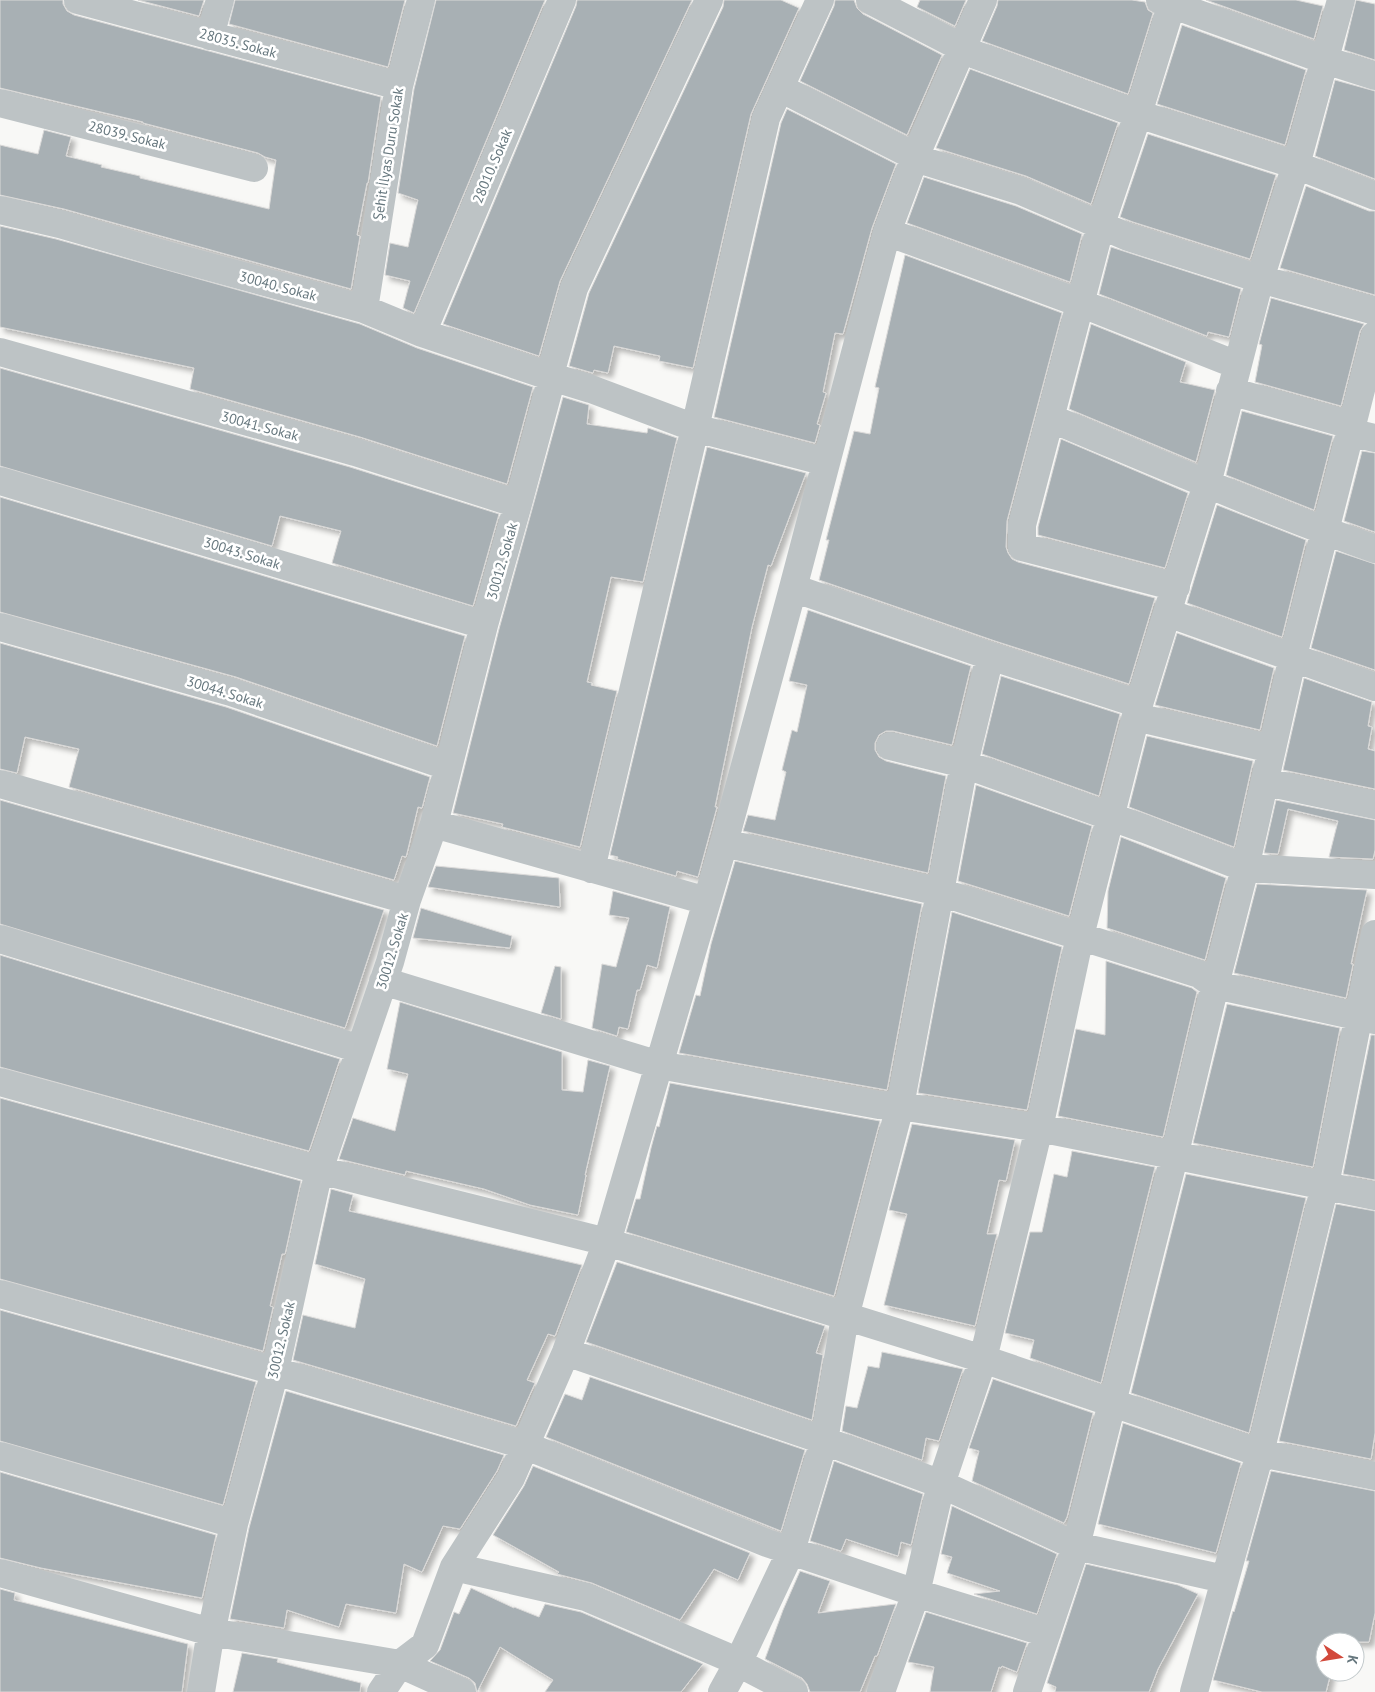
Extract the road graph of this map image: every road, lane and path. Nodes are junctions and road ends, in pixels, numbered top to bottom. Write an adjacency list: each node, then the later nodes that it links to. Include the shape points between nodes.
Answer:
1 (78, 0): 11 (street, 28035. Sokak)
2 (220, 0): 11 (street)
3 (421, 0): 15 (street, Şehit İlyas Duru Sokak)
4 (562, 0): 30 (street, 28010. Sokak)
5 (709, 0): 34 (street, 30012. Sokak, via 574,288)
6 (820, 0): 16 (street)
7 (870, 0): 12 (street)
8 (983, 0): 12 (street)
9 (1341, 0): 13 (street)
10 (1168, 1): 13 (street); 18 (street)
11 (210, 36): 15 (street, 28035. Sokak)
12 (964, 49): 18 (street); 19 (street)
13 (1325, 60): 14 (street); 20 (street)
14 (1375, 76)
15 (398, 86): 28 (street, Şehit İlyas Duru Sokak)
16 (780, 88): 19 (street); 37 (street, via 766,118)
17 (0, 103): 21 (street, 28039. Sokak)
18 (1138, 114): 20 (street); 24 (street)
19 (915, 157): 24 (street, via 1021,191); 25 (street)
20 (1296, 165): 22 (street); 26 (street)
21 (254, 168)
22 (1375, 196)
23 (0, 210): 28 (street, 30040. Sokak)
24 (1101, 224): 26 (street, via 1128,237); 27 (street)
25 (887, 232): 27 (street); 39 (street)
26 (1260, 279): 29 (street); 33 (street)
27 (1080, 303): 33 (street); 36 (street)
28 (364, 309): 30 (street, 30040. Sokak)
29 (1375, 310)
30 (422, 333): 34 (street, 30040. Sokak)
31 (1375, 335): 38 (street)
32 (0, 352): 42 (street, 30041. Sokak, via 355,452)
33 (1237, 365): 35 (street)
34 (552, 377): 37 (street, 30040. Sokak); 42 (street, 30012. Sokak)
35 (1230, 391): 38 (street); 41 (street)
36 (1050, 418): 41 (street); 45 (street, via 1022,525 1022,547)
37 (695, 428): 39 (street, 30040. Sokak); 65 (street)
38 (1359, 431): 43 (street)
39 (826, 462): 46 (street)
40 (0, 481): 48 (street, 30043. Sokak)
41 (1207, 484): 43 (street); 45 (street)
42 (518, 504): 48 (street, 30012. Sokak)
43 (1325, 532): 44 (street); 51 (street)
44 (1375, 550)
45 (1176, 587): 47 (street)
46 (793, 588): 50 (street); 63 (street)
47 (1168, 613): 51 (street); 53 (street)
48 (484, 624): 57 (street, 30012. Sokak)
49 (0, 627): 57 (street, 30044. Sokak, via 231,692)
50 (990, 656): 53 (street); 56 (street)
51 (1293, 656): 52 (street); 55 (street)
52 (1375, 687)
53 (1138, 711): 55 (street); 61 (street)
54 (890, 746): 56 (street)
55 (1272, 749): 58 (street)
56 (964, 764): 61 (street); 67 (street)
57 (447, 766): 62 (street, 30012. Sokak)
58 (1265, 782): 60 (street); 64 (street)
59 (0, 784): 68 (street)
60 (1375, 805)
61 (1112, 818): 64 (street); 71 (street)
62 (434, 824): 65 (street); 68 (street, 30012. Sokak)
63 (724, 843): 67 (street); 69 (street)
64 (1246, 868): 66 (street); 74 (street)
65 (591, 869): 69 (street)
66 (1375, 875)
67 (940, 892): 71 (street); 79 (street)
68 (407, 900): 73 (street, 30012. Sokak)
69 (707, 901): 77 (street)
70 (1375, 934): 75 (street)
71 (1080, 936): 74 (street, via 1199,974); 80 (street)
72 (0, 939): 76 (street)
73 (383, 981): 76 (street, 30012. Sokak); 77 (street)
74 (1215, 985): 75 (street); 81 (street)
75 (1366, 1019): 83 (street)
76 (360, 1049): 82 (street, 30012. Sokak)
77 (659, 1065): 79 (street, via 879,1105); 85 (street)
78 (0, 1082): 82 (street)
79 (900, 1106): 80 (street); 87 (street)
80 (1039, 1128): 81 (street); 89 (street)
81 (1174, 1156): 83 (street); 91 (street)
82 (318, 1170): 85 (street); 90 (street, 30012. Sokak)
83 (1325, 1186): 84 (street); 94 (street)
84 (1375, 1196)
85 (607, 1242): 87 (street); 88 (street)
86 (0, 1294): 90 (street)
87 (845, 1317): 89 (street); 92 (street)
88 (566, 1352): 92 (street); 93 (street)
89 (982, 1359): 91 (street); 97 (street)
90 (275, 1371): 93 (street); 98 (street, 30012. Sokak)
91 (1113, 1402): 94 (street); 99 (street)
92 (824, 1441): 97 (street); 100 (street)
93 (524, 1445): 100 (street); 101 (street, via 511,1478)
94 (1260, 1453): 96 (street); 103 (street)
95 (0, 1456): 98 (street)
96 (1375, 1476)
97 (941, 1484): 99 (street); 104 (street)
98 (234, 1524): 105 (street, 30012. Sokak)
99 (1076, 1546): 103 (street); 106 (street)
100 (791, 1551): 104 (street); 107 (street)
101 (454, 1567): 107 (street, via 586,1597); 108 (street, via 425,1645)
102 (0, 1572): 105 (street)
103 (1224, 1579): 116 (street)
104 (916, 1593): 106 (street); 109 (street)
105 (211, 1632): 108 (street); 110 (street, 30012. Sokak)
106 (1047, 1632): 115 (street)
107 (738, 1663): 113 (street); 114 (street)
108 (400, 1664): 111 (street); 112 (street)
109 (885, 1691)
110 (201, 1692)
111 (381, 1692)
112 (462, 1692)
113 (722, 1692)
114 (794, 1692)
115 (1027, 1692)
116 (1194, 1692)

